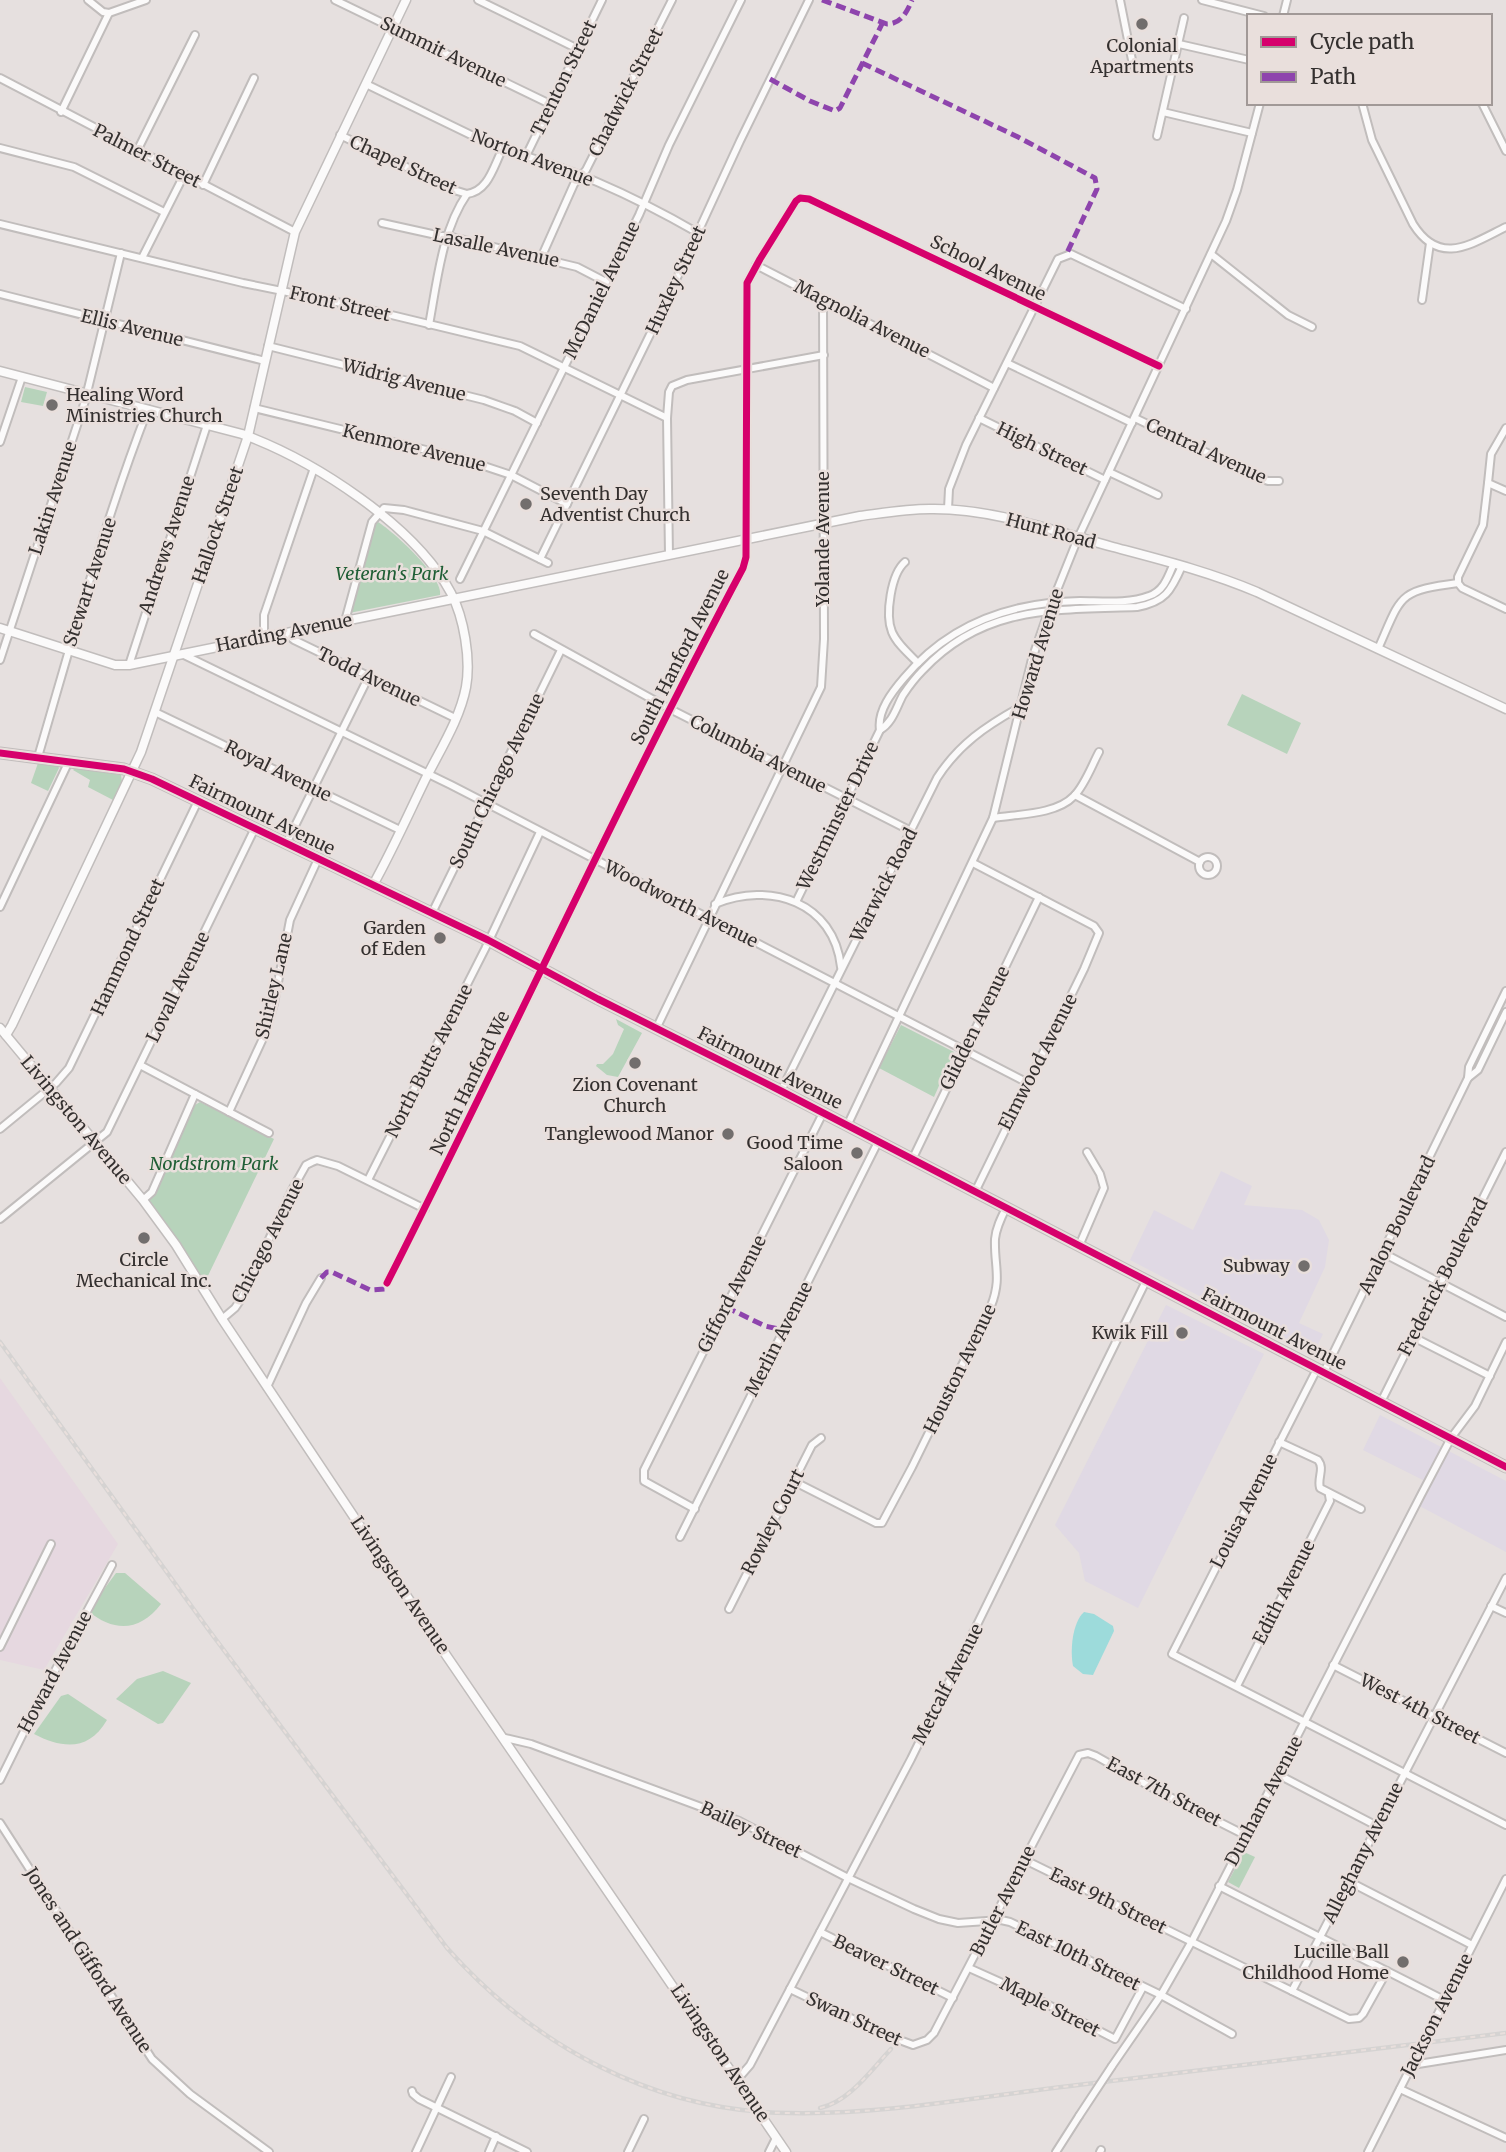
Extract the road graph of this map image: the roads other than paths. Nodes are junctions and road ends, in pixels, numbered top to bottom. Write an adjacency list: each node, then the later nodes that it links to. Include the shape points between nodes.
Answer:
1 (89, 0): 12 (street)
2 (146, 0): 12 (street)
3 (335, 0): 15 (street, Summit Avenue)
4 (406, 0): 15 (street, Hallock Street)
5 (478, 0): 18 (street)
6 (602, 0): 18 (street, Trenton Street)
7 (672, 0): 39 (street, Chadwick Street)
8 (741, 0): 42 (street, McDaniel Avenue)
9 (809, 0): 48 (street, Huxley Street)
10 (1120, 0): 20 (street)
11 (1202, 0): 13 (street)
12 (109, 13): 28 (street)
13 (1256, 14)
14 (1184, 18): 17 (street)
15 (393, 27): 23 (street, Hallock Street); 24 (street, Summit Avenue)
16 (195, 35): 35 (street)
17 (1179, 44): 19 (street); 29 (street)
18 (578, 49): 24 (street, Trenton Street)
19 (1247, 60)
20 (1133, 65)
21 (0, 78): 28 (street, Palmer Street)
22 (254, 78): 40 (street)
23 (366, 84): 31 (street, Hallock Street); 34 (street, Norton Avenue)
24 (550, 104): 37 (street, Trenton Street)
25 (1259, 105): 30 (street, Howard Avenue)
26 (1363, 105): 50 (street, via 1372,140 1419,233)
27 (1483, 105): 36 (street)
28 (61, 112): 35 (street, Palmer Street)
29 (1163, 112): 30 (street); 32 (street)
30 (1252, 133): 52 (street, Howard Avenue, via 1237,190)
31 (340, 135): 41 (street, Chapel Street); 47 (street, Hallock Street)
32 (1157, 136)
33 (0, 148): 43 (street, via 74,167)
34 (502, 150): 37 (street, Norton Avenue); 41 (street, via 482,189)
35 (137, 151): 38 (street, Palmer Street)
36 (1506, 151)
37 (526, 156): 39 (street, Norton Avenue)
38 (184, 175): 40 (street, Palmer Street); 43 (street)
39 (582, 176): 42 (street, Norton Avenue); 54 (street, Chadwick Street, via 574,184)
40 (204, 185): 47 (street, Palmer Street)
41 (467, 194): 49 (street)
42 (644, 204): 48 (street, Norton Avenue); 56 (street, McDaniel Avenue)
43 (164, 212): 53 (street)
44 (382, 223): 49 (street, Lasalle Avenue)
45 (0, 224): 51 (street, Front Street)
46 (1506, 227): 50 (street, via 1458,249)
47 (295, 232): 57 (street, Hallock Street)
48 (698, 233): 77 (street, Huxley Street)
49 (448, 236): 54 (street, Lasalle Avenue); 64 (street)
50 (1430, 243): 59 (street)
51 (121, 253): 53 (street, Front Street); 63 (street, Lakin Avenue)
52 (1211, 254): 62 (street, Howard Avenue); 65 (street, via 1288,315)
53 (142, 258): 57 (street, Front Street)
54 (541, 258): 56 (street, Lasalle Avenue, via 577,267)
55 (756, 265): 60 (street, Magnolia Avenue); 61 (street, School Avenue, via 796,201 804,197); 72 (street, South Hanford Avenue, via 747,283)
56 (606, 282): 71 (street, McDaniel Avenue)
57 (281, 290): 64 (street, Front Street); 66 (street, Hallock Street)
58 (0, 294): 63 (street, Ellis Avenue)
59 (1422, 300)
60 (823, 301): 67 (street, Yolande Avenue); 75 (street, Magnolia Avenue)
61 (1034, 308): 62 (street, via 1058,259 1071,254); 69 (street); 70 (street, School Avenue)
62 (1186, 309): 70 (street, Howard Avenue)
63 (105, 321): 68 (street, Ellis Avenue); 76 (street, Lakin Avenue)
64 (429, 324): 71 (street, Front Street, via 520,346)
65 (1312, 327)
66 (268, 346): 68 (street, Hallock Street); 83 (street, Widrig Avenue, via 493,402)
67 (824, 355): 72 (street); 99 (street, Yolande Avenue)
68 (265, 361): 78 (street, Hallock Street)
69 (1007, 363): 75 (street); 82 (street, Central Avenue)
70 (1159, 366): 82 (street, Howard Avenue)
71 (565, 367): 77 (street, Front Street); 83 (street, McDaniel Avenue)
72 (747, 369): 80 (street, via 677,382 669,392); 102 (street, South Hanford Avenue)
73 (0, 371): 74 (street)
74 (22, 377): 76 (street); 87 (street)
75 (994, 388): 81 (street)
76 (87, 394): 79 (street); 116 (street, Lakin Avenue)
77 (621, 395): 80 (street, Front Street); 96 (street, Huxley Street)
78 (254, 408): 86 (street, Hallock Street); 90 (street, Kenmore Avenue)
79 (148, 409): 84 (street); 121 (street, Stewart Avenue)
80 (667, 418): 103 (street)
81 (979, 418): 91 (street, High Street); 97 (street, via 948,489)
82 (1133, 421): 89 (street, Howard Avenue); 92 (street, Central Avenue, via 1259,478)
83 (537, 423): 90 (street, McDaniel Avenue)
84 (207, 425): 86 (street); 126 (street, Andrews Avenue)
85 (1506, 428): 93 (street, via 1491,454)
86 (248, 436): 88 (street); 123 (street, Hallock Street)
87 (0, 442)
88 (314, 468): 98 (street); 119 (street, via 264,615)
89 (1109, 472): 91 (street, Howard Avenue); 95 (street, High Street)
90 (511, 475): 96 (street, Kenmore Avenue); 100 (street, McDaniel Avenue)
91 (1105, 480): 101 (street, Howard Avenue)
92 (1279, 481)
93 (1488, 483): 94 (street); 110 (street, via 1483,525)
94 (1506, 491)
95 (1158, 495)
96 (567, 504): 104 (street, Huxley Street)
97 (948, 509): 99 (street, Hunt Road, via 905,510); 101 (street, Hunt Road)
98 (378, 513): 100 (street, via 392,508); 111 (street, via 431,564); 115 (street)
99 (823, 524): 102 (street, Hunt Road); 139 (street, Yolande Avenue, via 821,687)
100 (483, 531): 104 (street); 109 (street, McDaniel Avenue)
101 (1078, 537): 107 (street, Hunt Road); 112 (street, Howard Avenue)
102 (746, 539): 103 (street, Hunt Road); 129 (street, South Hanford Avenue, via 743,568)
103 (669, 555): 108 (street, Hunt Road)
104 (540, 559): 106 (street)
105 (905, 562): 125 (street, via 895,574 891,631)
106 (548, 563)
107 (1178, 565): 112 (street, Westminster Drive, via 1164,585 1147,597); 114 (street, Westminster Drive, via 1167,594 1153,604); 120 (street, Hunt Road, via 1257,592)
108 (570, 575): 111 (street, Harding Avenue)
109 (460, 579)
110 (1458, 583): 113 (street); 120 (street, via 1426,587 1406,596)
111 (453, 598): 115 (street, Harding Avenue); 132 (street, via 467,661 466,687)
112 (1052, 601): 114 (street, Howard Avenue); 125 (street, Westminster Drive, via 977,621)
113 (1506, 609)
114 (1049, 610): 128 (street, Howard Avenue); 133 (street, Westminster Drive, via 1006,618 956,641 924,669 889,724)
115 (345, 621): 117 (street, Harding Avenue)
116 (4, 630): 121 (street, Harding Avenue); 124 (street, Lakin Avenue)
117 (285, 633): 119 (street, Harding Avenue); 127 (street, Todd Avenue)
118 (534, 634): 122 (street, Columbia Avenue)
119 (264, 637): 123 (street, Harding Avenue)
120 (1378, 649): 130 (street, Hunt Road)
121 (68, 650): 126 (street, Harding Avenue, via 114,665); 137 (street, Stewart Avenue)
122 (561, 650): 129 (street, Columbia Avenue); 146 (street, South Chicago Avenue)
123 (178, 654): 126 (street, Harding Avenue); 131 (street, Hallock Street); 134 (street, Woodworth Avenue)
124 (0, 660)
125 (918, 663): 133 (street, Westminster Drive, via 890,697 879,720)
126 (129, 664)
127 (369, 676): 132 (street, Todd Avenue); 134 (street)
128 (1020, 707): 147 (street, Howard Avenue); 150 (street, Warwick Road, via 976,734 950,759)
129 (670, 709): 139 (street, Columbia Avenue); 154 (street, South Hanford Avenue)
130 (1506, 709)
131 (155, 712): 140 (street, Hallock Street); 142 (street, Royal Avenue)
132 (455, 718): 141 (street)
133 (880, 730): 144 (street, Westminster Drive)
134 (341, 732): 141 (street, Woodworth Avenue); 142 (street)
135 (1100, 751): 143 (street)
136 (0, 753): 137 (main road, Fairmount Avenue)
137 (38, 757): 138 (main road, Fairmount Avenue)
138 (69, 761): 140 (main road, Fairmount Avenue); 161 (street)
139 (782, 767): 144 (street, Columbia Avenue); 160 (street, Yolande Avenue)
140 (134, 772): 145 (main road, Fairmount Avenue); 172 (street, Hallock Street, via 12,1025)
141 (428, 774): 146 (street, Woodworth Avenue); 149 (street)
142 (313, 788): 149 (street, Royal Avenue); 152 (street)
143 (1075, 795): 147 (street, via 1044,810); 155 (street)
144 (847, 799): 150 (street, Columbia Avenue); 159 (street, Westminster Drive)
145 (198, 801): 148 (main road, Fairmount Avenue); 177 (street, Hammond Street, via 74,1059)
146 (486, 803): 151 (street, Woodworth Avenue); 162 (street, South Chicago Avenue)
147 (993, 818): 156 (street, Howard Avenue)
148 (256, 828): 152 (main road, Fairmount Avenue); 174 (street, Lovall Avenue)
149 (400, 830): 157 (street)
150 (911, 831): 165 (street, Warwick Road)
151 (540, 832): 154 (street, Woodworth Avenue); 164 (street, North Butts Avenue)
152 (286, 844): 153 (main road, Fairmount Avenue)
153 (318, 859): 157 (main road, Fairmount Avenue); 180 (street, Shirley Lane, via 290,920 265,1034)
154 (596, 861): 163 (street, Woodworth Avenue); 166 (street, South Hanford Avenue)
155 (1200, 862)
156 (973, 863): 158 (street); 170 (street, Howard Avenue)
157 (373, 885): 162 (main road, Fairmount Avenue)
158 (1039, 897): 173 (street, Glidden Avenue); 176 (street, Elmwood Avenue, via 1094,926 1098,938)
159 (796, 902): 160 (street, via 764,894); 165 (street, via 825,926)
160 (715, 904): 163 (street, Yolande Avenue)
161 (0, 908)
162 (432, 913): 164 (main road, Fairmount Avenue)
163 (710, 918): 167 (street, Woodworth Avenue); 171 (street, Yolande Avenue)
164 (488, 940): 166 (main road, Fairmount Avenue); 192 (street, North Butts Avenue)
165 (842, 968): 167 (street, Warwick Road)
166 (543, 970): 171 (main road, Fairmount Avenue); 196 (street, North Hanford We)
167 (834, 983): 170 (street, Woodworth Avenue); 178 (street, Warwick Road)
168 (1506, 992): 175 (street, Avalon Boulevard, via 1469,1067)
169 (1506, 1012): 175 (street, Avalon Boulevard, via 1478,1070)
170 (898, 1017): 173 (street, Woodworth Avenue); 182 (street, Howard Avenue)
171 (656, 1028): 178 (main road, Fairmount Avenue)
172 (2, 1034): 177 (street, Livingston Avenue)
173 (963, 1050): 176 (street, Woodworth Avenue); 189 (street, Glidden Avenue)
174 (140, 1065): 179 (street); 185 (street, Lovall Avenue, via 107,1132)
175 (1468, 1078): 199 (street, Avalon Boulevard)
176 (1028, 1083): 193 (street, Elmwood Avenue)
177 (51, 1087): 183 (street, Hammond Street); 185 (street, Livingston Avenue)
178 (781, 1091): 181 (main road, Fairmount Avenue)
179 (195, 1094): 180 (street); 194 (street, via 152,1192)
180 (229, 1112): 184 (street)
181 (823, 1113): 182 (main road, Fairmount Avenue); 218 (street, Gifford Avenue, via 643,1477 650,1486)
182 (846, 1126): 186 (main road, Fairmount Avenue)
183 (0, 1129)
184 (269, 1133)
185 (96, 1142): 194 (street, Livingston Avenue); 197 (street, Lovall Avenue)
186 (878, 1142): 189 (main road, Fairmount Avenue); 218 (street, Merlin Avenue)
187 (1087, 1152): 198 (street, via 1104,1188)
188 (1506, 1152): 190 (street, Frederick Boulevard)
189 (912, 1160): 193 (main road, Fairmount Avenue)
190 (1497, 1170): 191 (street); 203 (street, Frederick Boulevard)
191 (1506, 1175)
192 (368, 1180): 196 (street); 205 (street, Chicago Avenue, via 328,1162 306,1165 241,1299)
193 (975, 1192): 195 (main road, Fairmount Avenue)
194 (143, 1200): 205 (street, Livingston Avenue)
195 (1006, 1208): 198 (main road, Fairmount Avenue); 216 (street, Houston Avenue, via 996,1236 996,1294 881,1523)
196 (425, 1209): 202 (street, North Hanford We)
197 (1, 1216)
198 (1079, 1246): 201 (main road, Fairmount Avenue)
199 (1383, 1253): 203 (street); 208 (street, Avalon Boulevard)
200 (321, 1278): 210 (street)
201 (1146, 1281): 208 (main road, Fairmount Avenue); 243 (street, Metcalf Avenue)
202 (387, 1283)
203 (1440, 1283): 204 (street); 206 (street, Frederick Boulevard)
204 (1506, 1317)
205 (222, 1319): 210 (street, Livingston Avenue)
206 (1413, 1337): 209 (street); 211 (street, Frederick Boulevard)
207 (1506, 1342): 209 (street, Dunham Avenue)
208 (1321, 1370): 211 (main road, Fairmount Avenue); 214 (street, Louisa Avenue)
209 (1490, 1376): 213 (street, Dunham Avenue, via 1468,1418)
210 (267, 1387): 232 (street, Livingston Avenue)
211 (1381, 1402): 213 (main road, Fairmount Avenue)
212 (821, 1438): 216 (street, Rowley Court)
213 (1451, 1438): 215 (main road, Fairmount Avenue); 228 (street, Dunham Avenue)
214 (1279, 1442): 217 (street, via 1318,1460 1320,1488); 229 (street, Louisa Avenue, via 1171,1654)
215 (1506, 1466)
216 (795, 1482): 225 (street, Rowley Court)
217 (1330, 1497): 219 (street); 229 (street, Edith Avenue)
218 (695, 1508): 220 (street, Merlin Avenue)
219 (1361, 1508)
220 (680, 1537)
221 (51, 1544): 227 (street)
222 (112, 1565): 237 (street, Howard Avenue)
223 (1506, 1578): 224 (street, Alleghany Avenue)
224 (1491, 1606): 226 (street); 230 (street, Alleghany Avenue)
225 (729, 1609)
226 (1506, 1613)
227 (0, 1647)
228 (1333, 1665): 230 (street, West 4th Street); 231 (street, Dunham Avenue)
229 (1237, 1686): 231 (street)
230 (1434, 1716): 233 (street, West 4th Street); 236 (street, Alleghany Avenue)
231 (1305, 1721): 235 (street, Dunham Avenue); 236 (street)
232 (505, 1738): 243 (street, Bailey Street, via 739,1821); 265 (street, Livingston Avenue)
233 (1506, 1753)
234 (1082, 1754): 241 (street, East 7th Street, via 1096,1756); 242 (street, Butler Avenue, via 1075,1759)
235 (1277, 1773): 240 (street); 241 (street, Dunham Avenue)
236 (1405, 1773): 239 (street); 240 (street, Alleghany Avenue)
237 (0, 1780)
238 (0, 1823): 273 (street, Jones and Gifford Avenue, via 155,2062)
239 (1506, 1825)
240 (1377, 1826): 245 (street, Alleghany Avenue)
241 (1245, 1835): 246 (street, Dunham Avenue)
242 (1025, 1860): 247 (street, Butler Avenue); 250 (street, East 9th Street)
243 (848, 1878): 247 (street, Bailey Street, via 939,1919); 248 (street, Metcalf Avenue)
244 (1506, 1879): 251 (street, Jackson Avenue)
245 (1349, 1881): 249 (street, Alleghany Avenue); 251 (street)
246 (1219, 1886): 249 (street); 250 (street, Dunham Avenue)
247 (994, 1921): 252 (street, Butler Avenue); 254 (street, East 10th Street, via 1010,1922)
248 (820, 1931): 255 (street, Metcalf Avenue); 258 (street, Beaver Street)
249 (1319, 1937): 253 (street); 256 (street, Alleghany Avenue)
250 (1192, 1941): 256 (street, East 9th Street); 257 (street, Dunham Avenue)
251 (1472, 1945): 259 (street, Jackson Avenue)
252 (970, 1968): 254 (street, Maple Street, via 1115,2039); 258 (street, Butler Avenue)
253 (1387, 1971): 256 (street, East 9th Street, via 1356,2019); 259 (street)
254 (1143, 1987): 257 (street, East 10th Street)
255 (790, 1989): 261 (street, Swan Street, via 886,2035); 265 (street, Metcalf Avenue, via 750,2065)
256 (1292, 1991)
257 (1161, 1995): 260 (street, East 10th Street); 280 (street, Dunham Avenue, bridge)
258 (953, 1998): 261 (street, Butler Avenue, via 934,2032)
259 (1444, 2000): 263 (street, Jackson Avenue)
260 (1232, 2034)
261 (919, 2045)
262 (1506, 2050): 263 (street)
263 (1412, 2065): 266 (street, Jackson Avenue)
264 (451, 2077): 268 (street)
265 (737, 2080): 271 (street, Livingston Avenue)
266 (1400, 2089): 272 (street); 281 (street, Jackson Avenue)
267 (412, 2091): 268 (street)
268 (437, 2108): 270 (street); 274 (street)
269 (644, 2119): 277 (street)
270 (496, 2136): 275 (street); 276 (street)
271 (776, 2137): 278 (street); 279 (street, Livingston Avenue)
272 (1506, 2138)
273 (269, 2152)
274 (416, 2152)
275 (489, 2152)
276 (527, 2152)
277 (628, 2152)
278 (769, 2152)
279 (786, 2152)
280 (1056, 2152)
281 (1368, 2152)

